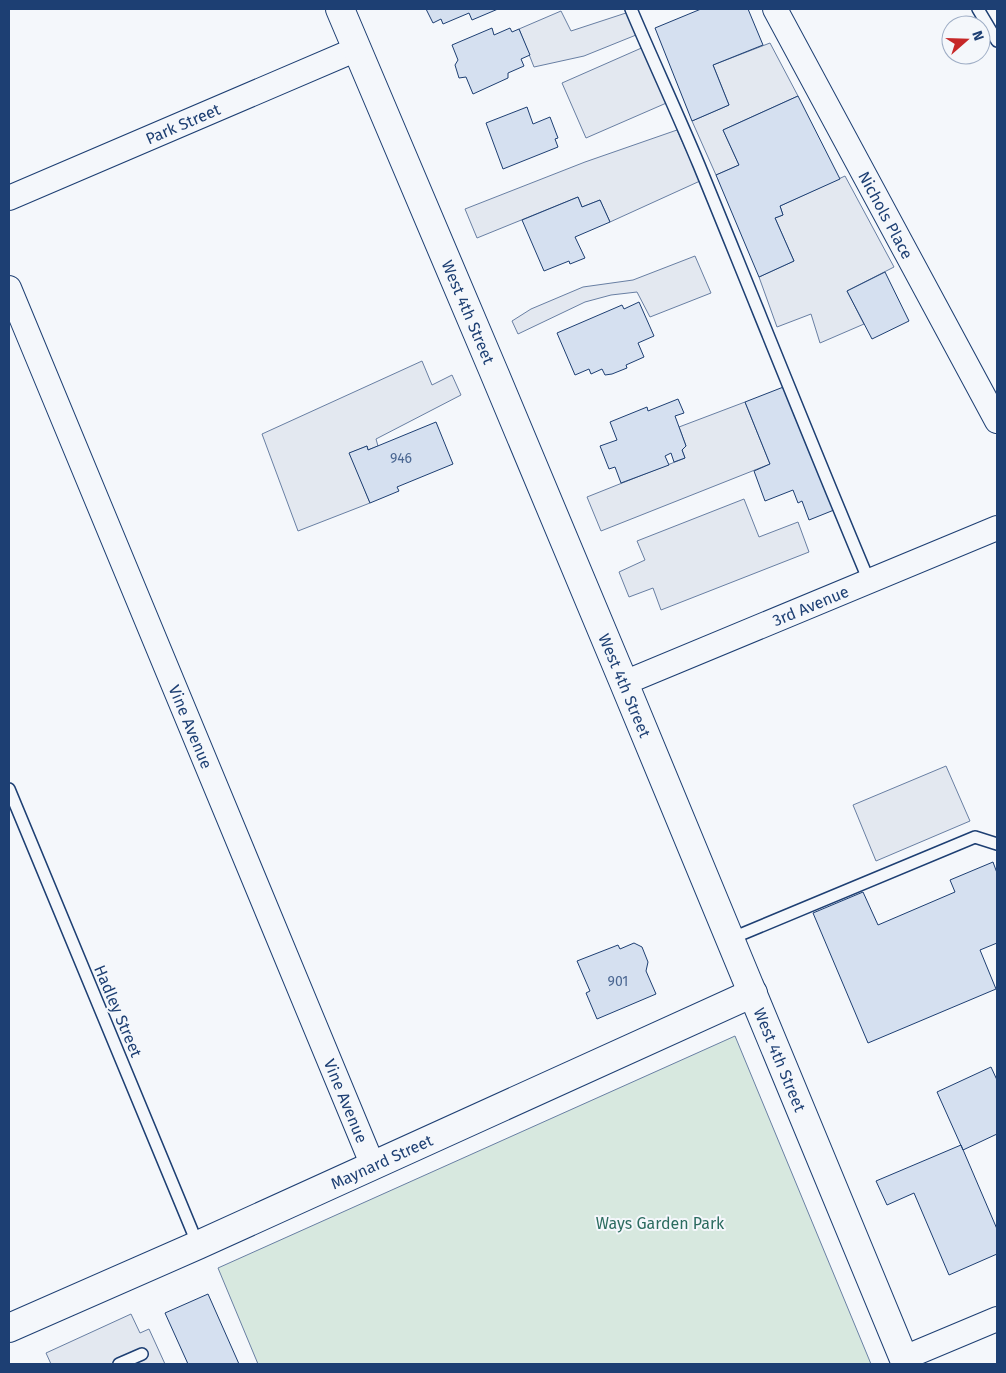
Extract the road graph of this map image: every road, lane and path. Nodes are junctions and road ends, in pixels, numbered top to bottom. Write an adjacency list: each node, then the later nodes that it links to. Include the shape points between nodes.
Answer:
1 (340, 9): 6 (main road, West 4th Street)
2 (631, 9): 11 (lane, via 698,162)
3 (775, 9): 9 (street, Nichols Place)
4 (978, 9): 5 (lane)
5 (997, 41)
6 (357, 49): 7 (street, Park Street); 12 (main road, West 4th Street)
7 (9, 198)
8 (9, 288): 17 (street, Vine Avenue)
9 (997, 421)
10 (997, 528): 11 (street, 3rd Avenue)
11 (869, 581): 12 (street, 3rd Avenue)
12 (624, 683): 15 (main road, West 4th Street)
13 (9, 789): 18 (lane, Hadley Street)
14 (997, 844): 15 (lane, via 975,837)
15 (730, 939): 16 (main road, West 4th Street)
16 (753, 993): 17 (main road, Maynard Street); 22 (main road, West 4th Street)
17 (373, 1166): 18 (main road, Maynard Street)
18 (198, 1245): 20 (main road, Maynard Street)
19 (997, 1319): 22 (street)
20 (9, 1328)
21 (142, 1354): 23 (lane)
22 (905, 1361)
23 (119, 1364)

